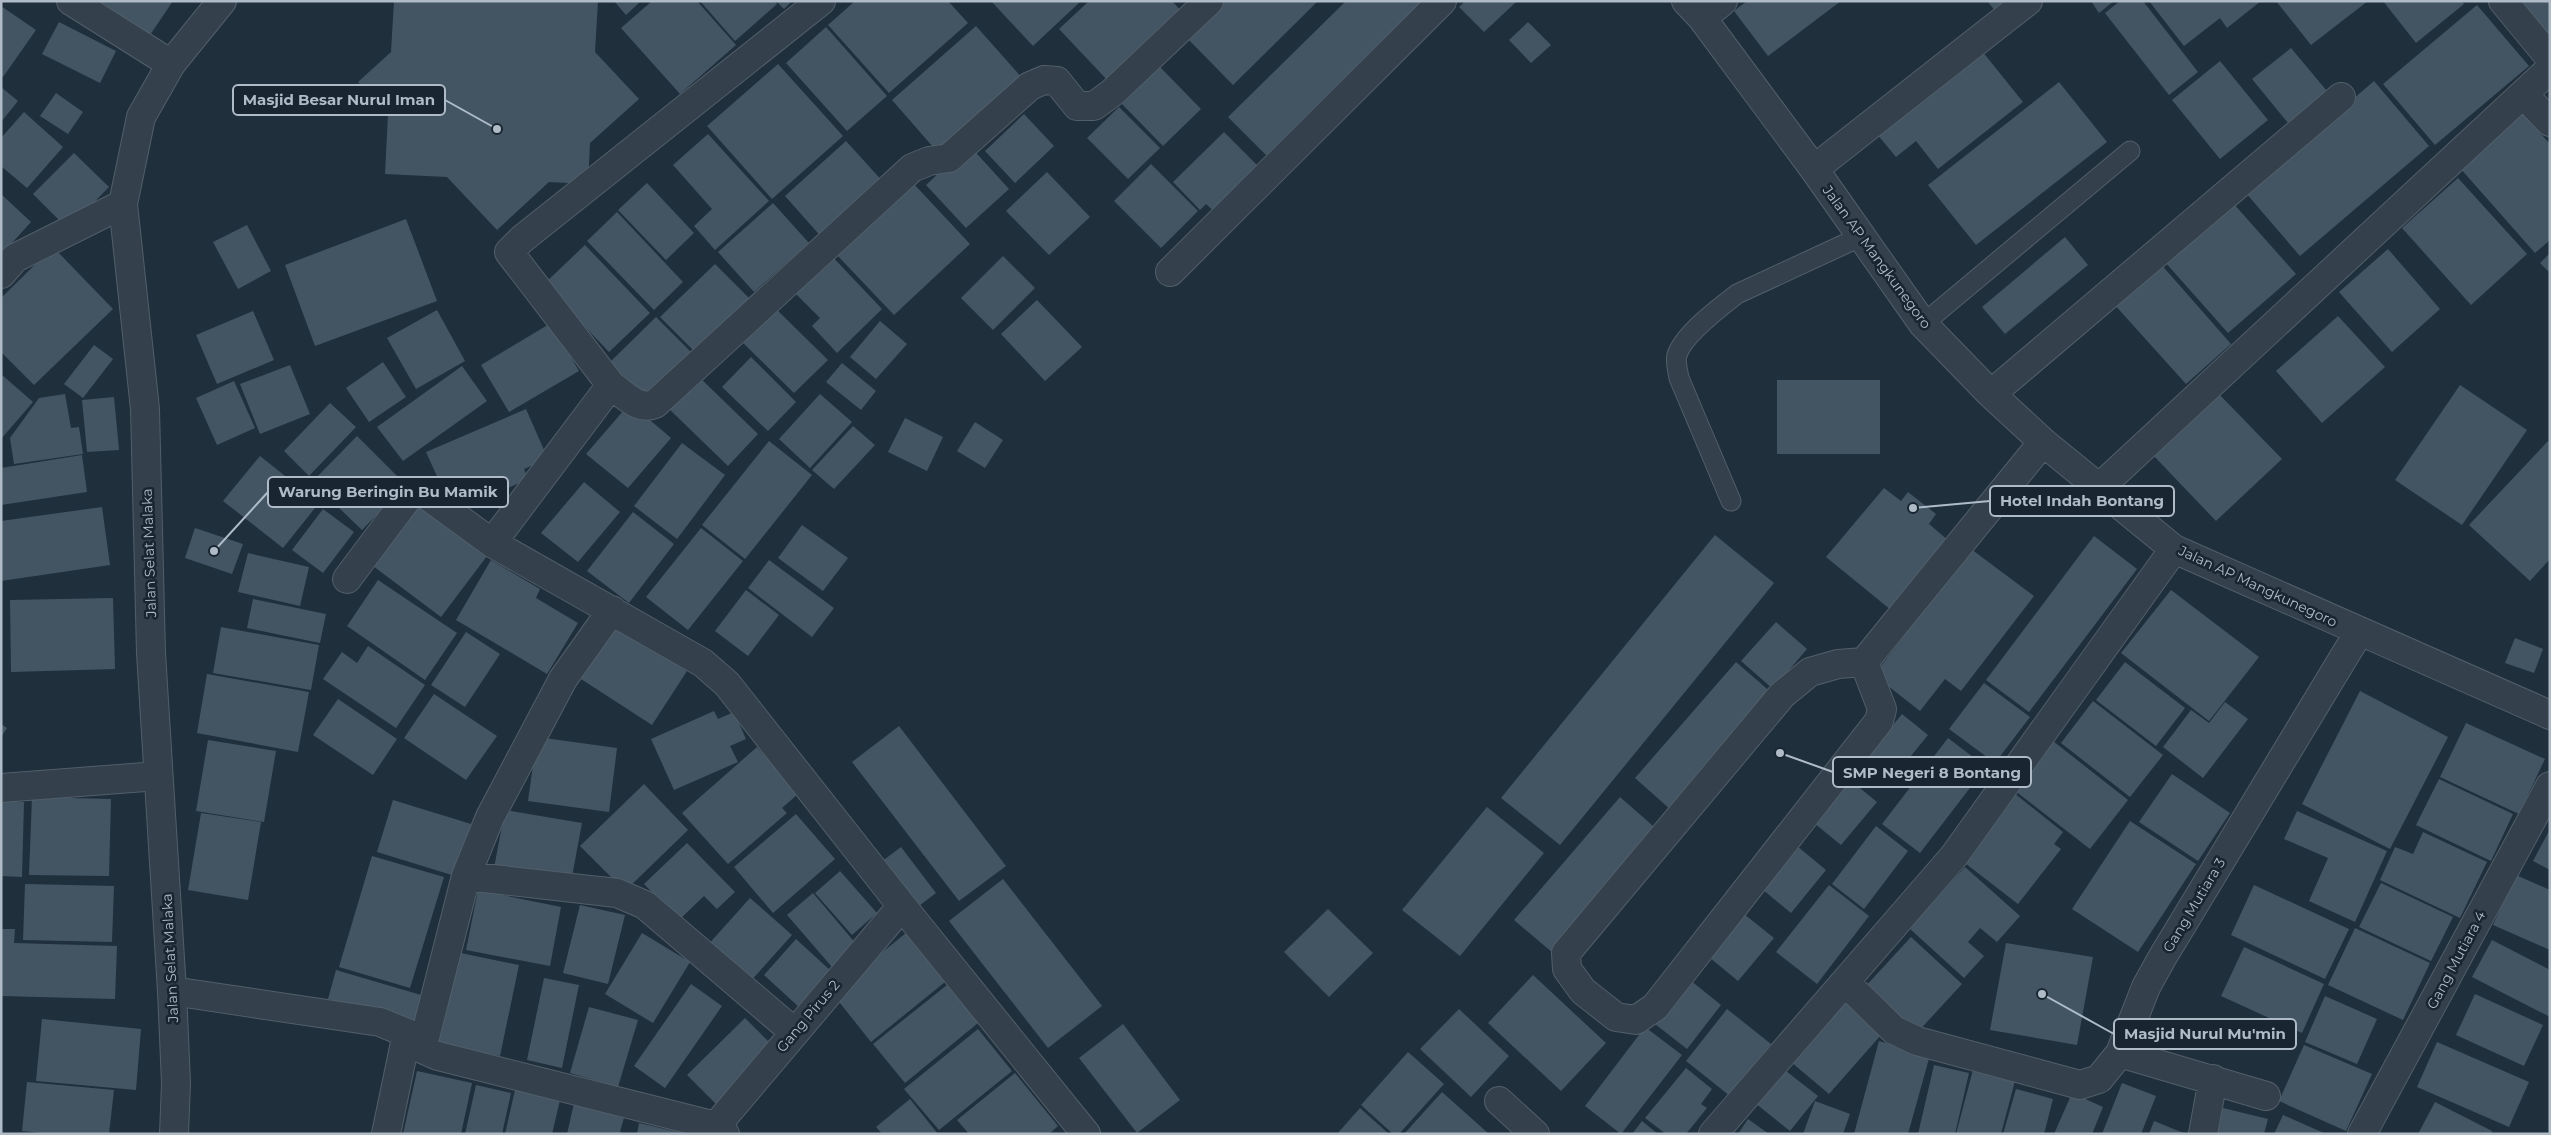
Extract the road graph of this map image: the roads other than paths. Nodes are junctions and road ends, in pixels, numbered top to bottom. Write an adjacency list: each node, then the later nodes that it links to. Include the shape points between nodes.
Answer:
1 (71, 1): 11 (street)
2 (222, 1): 11 (street, Jalan Selat Malaka)
3 (821, 1): 23 (street, via 522,239 510,252)
4 (1209, 1): 23 (street, via 1094,106 1077,106 1056,81 1044,80 1030,86 949,158 912,168 655,404 641,406)
5 (1442, 1): 20 (street)
6 (1722, 1): 9 (street)
7 (2028, 1): 17 (street)
8 (2503, 1): 10 (street)
9 (1694, 10): 17 (street, Jalan AP Mangkunegoro)
10 (2550, 58)
11 (171, 64): 18 (street, Jalan Selat Malaka, via 141,118)
12 (2550, 69): 13 (street)
13 (2523, 94): 15 (street); 26 (street)
14 (2342, 97): 24 (street)
15 (2550, 122)
16 (2130, 151): 22 (lane)
17 (1814, 169): 19 (street, Jalan AP Mangkunegoro)
18 (123, 204): 21 (street, via 16,258); 35 (street, Jalan Selat Malaka, via 145,409)
19 (1860, 237): 22 (street, Jalan AP Mangkunegoro); 27 (lane, via 1737,294 1682,344 1676,357 1679,378)
20 (1170, 272)
21 (1, 274)
22 (1923, 324): 24 (street, Jalan AP Mangkunegoro)
23 (610, 385): 28 (street)
24 (1991, 394): 25 (street, Jalan AP Mangkunegoro)
25 (2043, 442): 26 (street, Jalan AP Mangkunegoro); 33 (street)
26 (2100, 487): 29 (street, Jalan AP Mangkunegoro)
27 (1731, 501)
28 (492, 543): 30 (street, via 425,494 414,493); 31 (street)
29 (2174, 549): 32 (street, Jalan AP Mangkunegoro); 40 (street, via 1954,856)
30 (347, 580)
31 (612, 610): 38 (street, via 564,680 523,752 490,817); 39 (street, via 703,663 727,684)
32 (2359, 632): 34 (street, Jalan AP Mangkunegoro); 44 (street, Gang Mutiara 3, via 2162,958 2146,987)
33 (1864, 662): 33 (street, via 1882,710 1879,721 1655,1008 1636,1020 1616,1017 1583,991 1567,969 1566,953 1782,695 1810,672 1838,664)
34 (2550, 715)
35 (158, 776): 37 (street); 41 (street, Jalan Selat Malaka)
36 (2550, 786): 55 (street, Gang Mutiara 4)
37 (1, 788)
38 (466, 876): 42 (street, via 617,893 632,898 645,905); 43 (street)
39 (902, 906): 42 (street, Gang Pirus 2); 48 (street)
40 (1845, 982): 44 (street, Gang Mutiara 3, via 1901,1035 2080,1084 2099,1079); 53 (street)
41 (172, 991): 43 (street, via 380,1022); 50 (street, Jalan Selat Malaka, via 176,1083)
42 (794, 1032): 49 (street, Gang Pirus 2)
43 (415, 1042): 49 (street, via 438,1056); 51 (street)
44 (2120, 1053): 45 (street)
45 (2213, 1079): 46 (street); 54 (street)
46 (2266, 1096)
47 (1499, 1101): 52 (street)
48 (1075, 1129)
49 (718, 1131)
50 (174, 1134)
51 (386, 1134)
52 (1536, 1134)
53 (1713, 1134)
54 (2203, 1134)
55 (2362, 1134)

